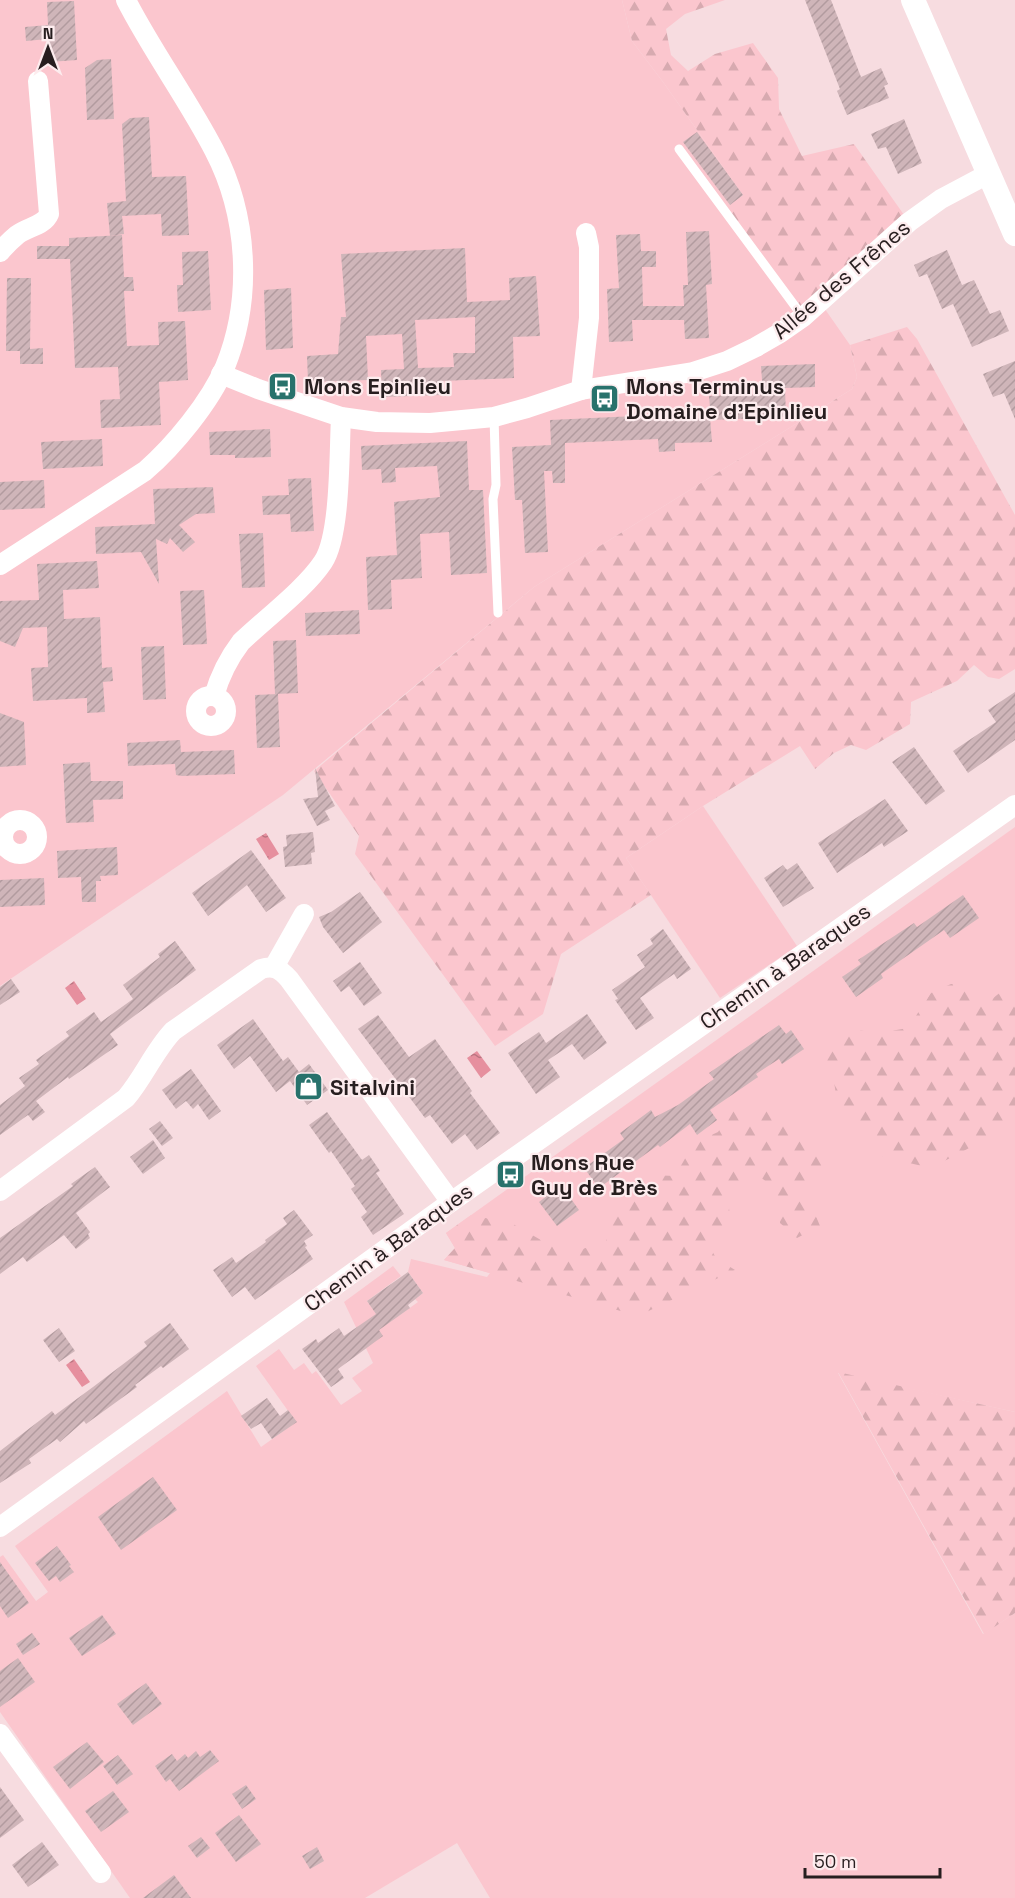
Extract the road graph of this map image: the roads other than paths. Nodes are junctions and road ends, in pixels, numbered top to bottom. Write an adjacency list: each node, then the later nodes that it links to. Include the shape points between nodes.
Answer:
1 (126, 0): 10 (street, via 214,150 237,212 243,283 235,331)
2 (913, 0): 5 (street)
3 (38, 81): 8 (street, via 49,214 40,224 18,234)
4 (679, 149): 9 (lane)
5 (988, 174): 7 (street); 9 (street, Allée des Frênes, via 941,199 909,222)
6 (586, 233): 11 (street, via 589,318)
7 (1015, 234)
8 (0, 252)
9 (803, 317): 11 (street, Allée des Frênes, via 727,361 693,372)
10 (221, 374): 12 (street, Allée des Frênes); 14 (street, via 184,432 160,458)
11 (581, 390): 13 (street, Allée des Frênes)
12 (341, 417): 13 (street, Allée des Frênes, via 430,423); 16 (street, via 334,530 329,551 315,572 231,655)
13 (494, 417): 15 (lane)
14 (0, 566)
15 (498, 613)
16 (214, 696)
17 (1015, 805): 21 (street, Chemin à Baraques)
18 (304, 914): 19 (street)
19 (274, 967): 20 (street, via 261,969 173,1031 126,1098); 21 (street, via 289,979)
20 (0, 1191)
21 (451, 1202): 22 (street, Chemin à Baraques)
22 (0, 1527)
23 (0, 1734): 24 (street)
24 (101, 1873)

